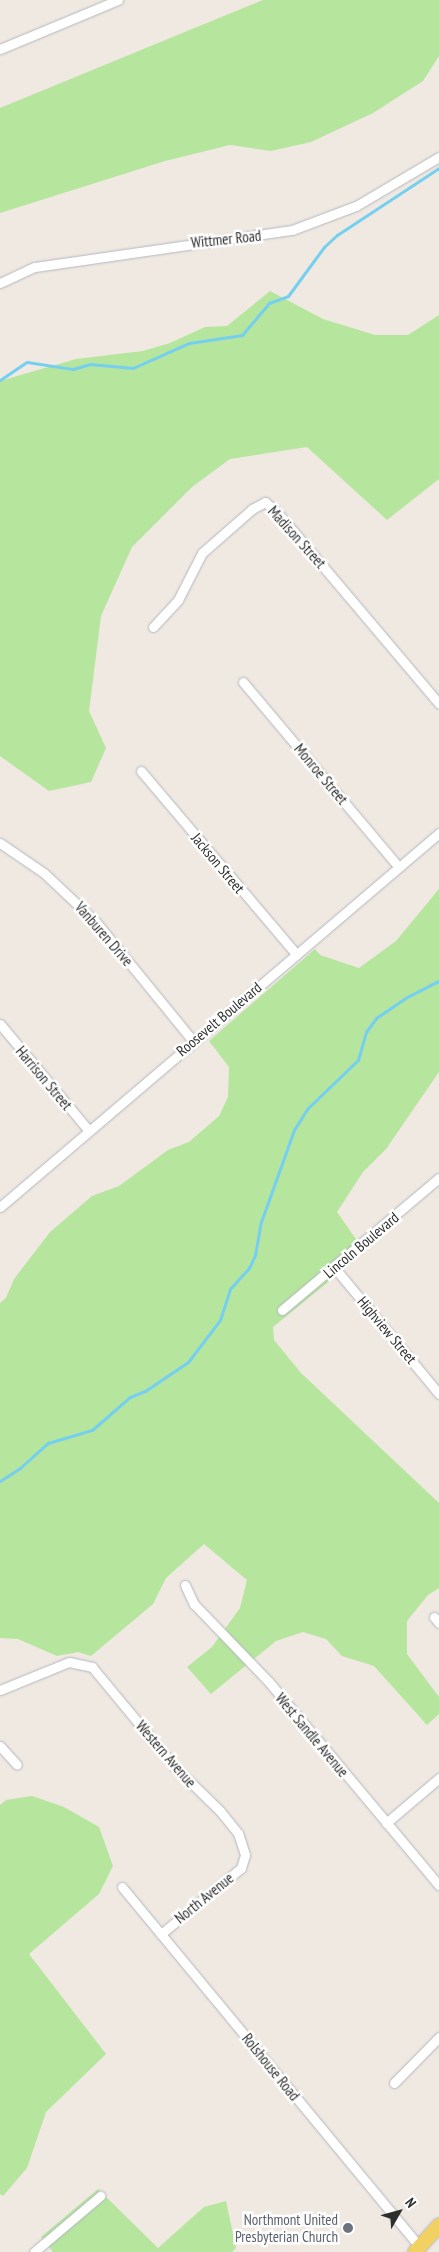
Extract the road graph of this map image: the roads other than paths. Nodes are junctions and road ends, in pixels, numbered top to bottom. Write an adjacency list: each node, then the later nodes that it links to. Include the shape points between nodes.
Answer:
1 (118, 0): 2 (street)
2 (0, 49)
3 (439, 157): 4 (street, Wittmer Road, via 356,206 292,230 35,267)
4 (0, 283)
5 (153, 627): 7 (street, Madison Street, via 178,600 202,553 252,509 265,502 277,512)
6 (243, 682): 11 (street, Monroe Street)
7 (439, 704)
8 (141, 772): 12 (street, Jackson Street)
9 (439, 833): 11 (street, Roosevelt Boulevard)
10 (0, 843): 14 (street, Vanburen Drive, via 44,873 96,922)
11 (399, 867): 12 (street, Roosevelt Boulevard)
12 (296, 954): 14 (street, Roosevelt Boulevard)
13 (0, 1024): 15 (street, Harrison Street)
14 (193, 1041): 15 (street, Roosevelt Boulevard)
15 (89, 1131): 17 (street, Roosevelt Boulevard)
16 (437, 1183): 18 (street, Lincoln Boulevard)
17 (1, 1204)
18 (334, 1267): 19 (street, Lincoln Boulevard); 20 (street, Highview Street)
19 (282, 1310)
20 (439, 1394)
21 (185, 1586): 26 (street, West Sandle Avenue, via 194,1604 269,1682)
22 (0, 1690): 27 (street, Western Avenue, via 70,1662 92,1667 176,1768 220,1811 242,1840)
23 (0, 1746): 24 (street)
24 (17, 1765)
25 (439, 1778): 26 (street)
26 (386, 1822): 28 (street, West Sandle Avenue)
27 (245, 1862): 30 (street, North Avenue)
28 (439, 1885)
29 (122, 1887): 30 (street, Rolshouse Road)
30 (161, 1934): 35 (street, Rolshouse Road)
31 (439, 2037): 32 (street)
32 (394, 2083)
33 (100, 2196): 36 (street)
34 (439, 2225): 35 (main road)
35 (418, 2249)
36 (34, 2252)

